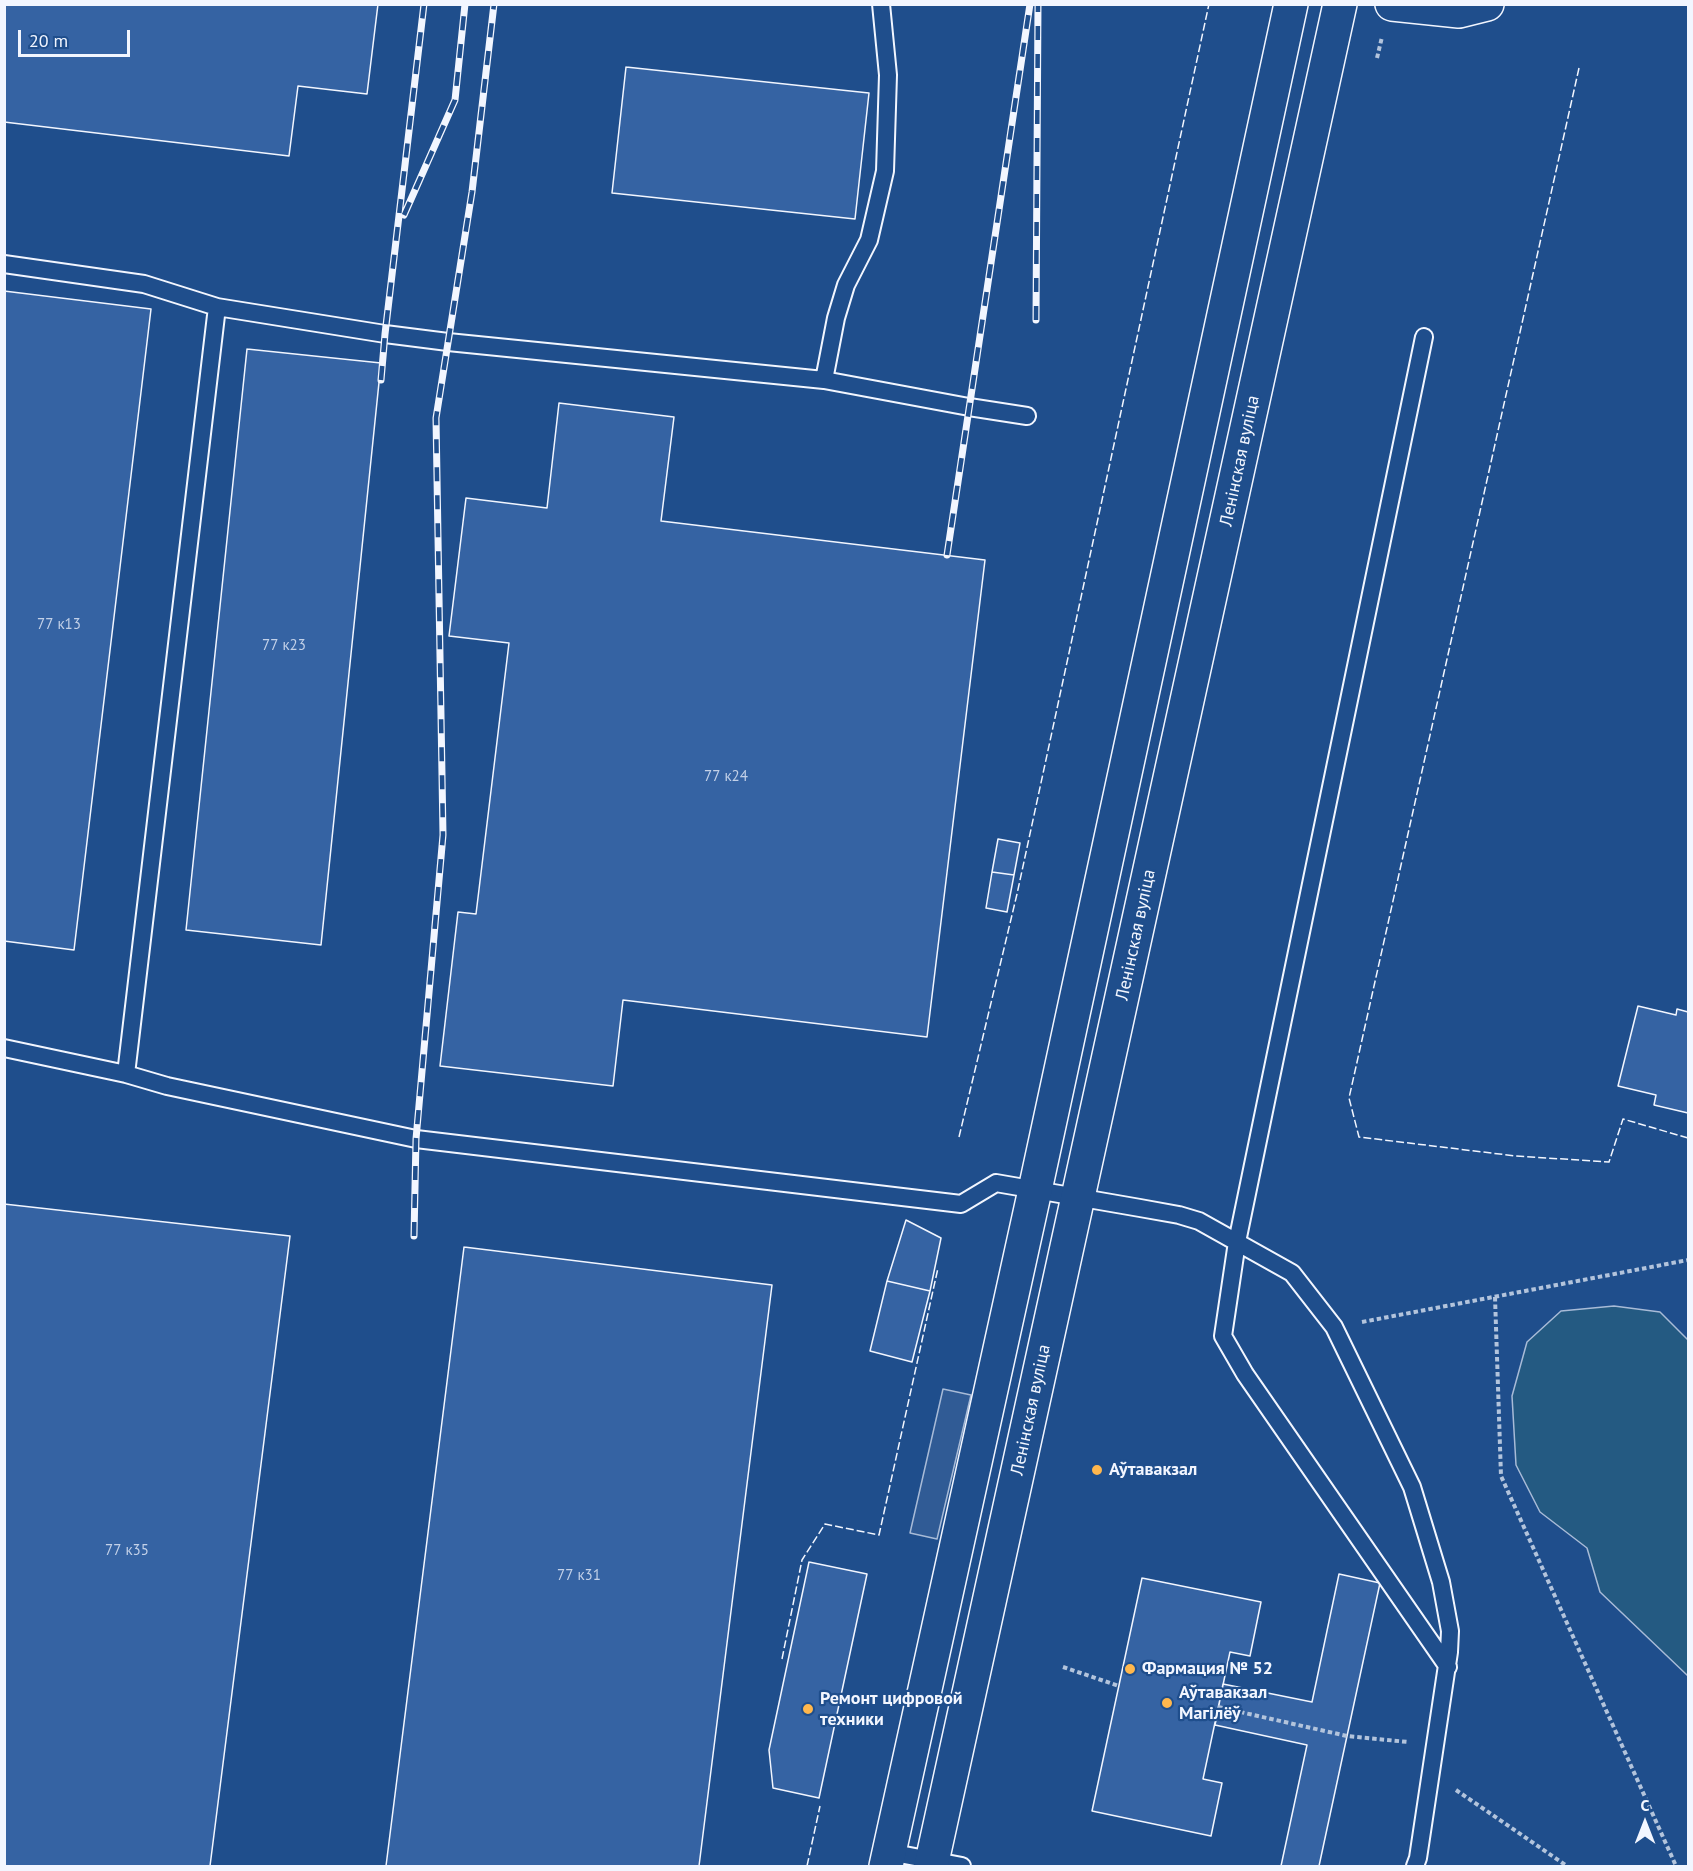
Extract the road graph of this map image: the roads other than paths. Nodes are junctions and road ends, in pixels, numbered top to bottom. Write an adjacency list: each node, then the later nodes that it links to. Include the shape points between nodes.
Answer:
1 (880, 4): 9 (lane, via 888,75 885,171 868,240 846,285 836,318)
2 (1291, 4): 13 (main road)
3 (1340, 4): 14 (main road, Ленінская вуліца)
4 (1392, 4): 5 (main road, via 1459,11)
5 (1487, 4)
6 (4, 264): 7 (lane, via 144,284)
7 (217, 307): 9 (lane, via 448,342); 12 (lane)
8 (1424, 337): 15 (lane)
9 (824, 380): 10 (lane)
10 (1027, 416)
11 (4, 1048): 12 (lane)
12 (126, 1074): 13 (lane, via 416,1138 961,1204 996,1183)
13 (1035, 1190): 14 (lane); 17 (main road)
14 (1078, 1197): 15 (lane, via 1179,1215 1199,1221); 18 (main road, Ленінская вуліца)
15 (1237, 1242): 16 (lane, via 1292,1273 1334,1328 1412,1487 1441,1582 1450,1630); 16 (lane, via 1223,1336 1245,1374)
16 (1448, 1667): 19 (lane)
17 (888, 1859): 18 (lane)
18 (942, 1864)
19 (1415, 1866)

